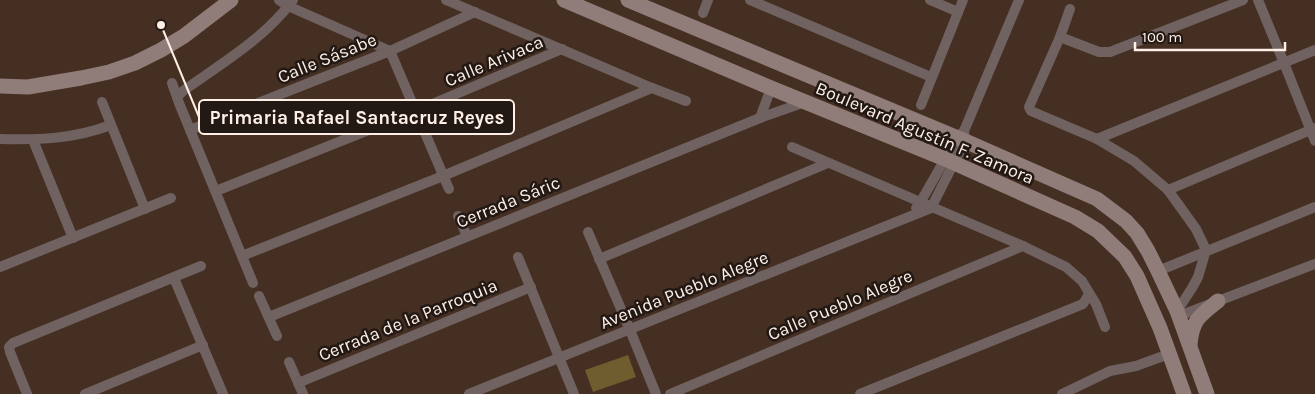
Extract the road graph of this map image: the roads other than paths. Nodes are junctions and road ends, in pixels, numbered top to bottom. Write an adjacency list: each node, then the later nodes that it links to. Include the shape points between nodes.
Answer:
1 (230, 0): 27 (street, via 184,36 135,63 81,78 28,87)
2 (279, 0): 14 (street)
3 (446, 0): 16 (street)
4 (564, 0): 19 (street, Boulevard Agustín F. Zamora)
5 (624, 0): 19 (street)
6 (628, 0): 40 (street, Boulevard Agustín F. Zamora)
7 (708, 0): 18 (street)
8 (750, 0): 25 (street)
9 (930, 0): 17 (street)
10 (963, 0): 17 (street)
11 (1019, 0): 40 (street)
12 (1243, 0): 20 (street, via 1110,52 1099,52)
13 (1258, 0): 24 (street)
14 (290, 3): 23 (street); 30 (street, via 238,54)
15 (1070, 9): 20 (street)
16 (475, 12): 21 (street); 23 (street, Calle Sásabe)
17 (958, 12): 25 (street)
18 (703, 13)
19 (614, 22): 29 (street, Boulevard Agustín F. Zamora)
20 (1060, 37): 42 (street, via 1029,107 1031,111)
21 (562, 50): 28 (street); 35 (street, Calle Arivaca)
22 (1315, 50): 24 (street)
23 (390, 51): 35 (street); 39 (street, Calle Sásabe)
24 (1284, 63): 38 (street); 42 (street)
25 (932, 77): 34 (street)
26 (172, 83): 30 (street)
27 (0, 86)
28 (652, 88): 31 (street); 48 (street)
29 (770, 88): 33 (street, Boulevard Agustín F. Zamora); 36 (street)
30 (177, 97): 39 (street)
31 (686, 101)
32 (102, 102): 37 (street)
33 (805, 102): 36 (street, Cerrada Sáric); 46 (street, Boulevard Agustín F. Zamora)
34 (921, 105)
35 (416, 111): 48 (street); 51 (street, Calle Arivaca)
36 (760, 118): 60 (street, Cerrada Sáric)
37 (111, 125): 43 (street, via 82,134); 56 (street)
38 (1313, 129): 44 (street); 50 (street)
39 (190, 130): 51 (street)
40 (962, 137): 46 (street); 70 (street, Boulevard Agustín F. Zamora, via 1097,199 1138,233)
41 (0, 139): 43 (street)
42 (1097, 139): 50 (street, via 1134,161)
43 (33, 140): 61 (street)
44 (1315, 141)
45 (792, 147): 47 (street)
46 (949, 162): 53 (street); 55 (street); 84 (street, Boulevard Agustín F. Zamora, via 1075,217 1098,231 1125,257 1137,276)
47 (828, 163): 53 (street); 66 (street)
48 (443, 176): 49 (street); 64 (street)
49 (449, 189)
50 (1168, 190): 63 (street, via 1196,229)
51 (216, 191): 64 (street)
52 (170, 198): 56 (street)
53 (920, 203): 55 (street); 57 (street)
54 (1315, 207): 63 (street)
55 (931, 208): 57 (street, Avenida Pueblo Alegre); 62 (street)
56 (145, 209): 61 (street)
57 (911, 215): 80 (street, Avenida Pueblo Alegre)
58 (458, 216): 60 (street)
59 (588, 232): 66 (street)
60 (467, 236): 78 (street, Cerrada Sáric)
61 (74, 238): 67 (street)
62 (1022, 246): 74 (street, via 1066,267 1082,280); 96 (street, Calle Pueblo Alegre)
63 (1206, 250): 70 (street); 77 (street, via 1198,277)
64 (242, 256): 72 (street)
65 (518, 257): 73 (street)
66 (599, 259): 80 (street)
67 (1, 264)
68 (1315, 264): 76 (street)
69 (202, 266): 71 (street)
70 (1158, 270): 77 (street, Boulevard Agustín F. Zamora)
71 (174, 278): 82 (street); 89 (street, via 13,343 9,347 10,352)
72 (254, 283)
73 (531, 287): 85 (street); 87 (street, Cerrada de la Parroquia)
74 (1089, 294): 79 (street); 97 (street, via 1083,304)
75 (259, 296): 78 (street)
76 (1218, 301): 77 (street); 83 (street, via 1196,320 1191,330)
77 (1178, 314): 83 (street, Boulevard Agustín F. Zamora)
78 (269, 317): 81 (street)
79 (1105, 327)
80 (630, 330): 85 (street, Avenida Pueblo Alegre); 95 (street)
81 (277, 336)
82 (203, 345): 90 (street); 91 (street)
83 (1190, 346): 88 (street, Boulevard Agustín F. Zamora)
84 (1169, 354): 88 (street, via 1179,356 1190,379); 98 (street, via 1110,371); 99 (street, Boulevard Agustín F. Zamora)
85 (560, 357): 93 (street, Avenida Pueblo Alegre); 94 (street)
86 (289, 362): 87 (street)
87 (298, 383): 92 (street)
88 (1205, 389)
89 (28, 394)
90 (85, 394)
91 (223, 394)
92 (303, 394)
93 (469, 394)
94 (574, 394)
95 (656, 394)
96 (670, 394)
97 (860, 394)
98 (1062, 394)
99 (1184, 394)

